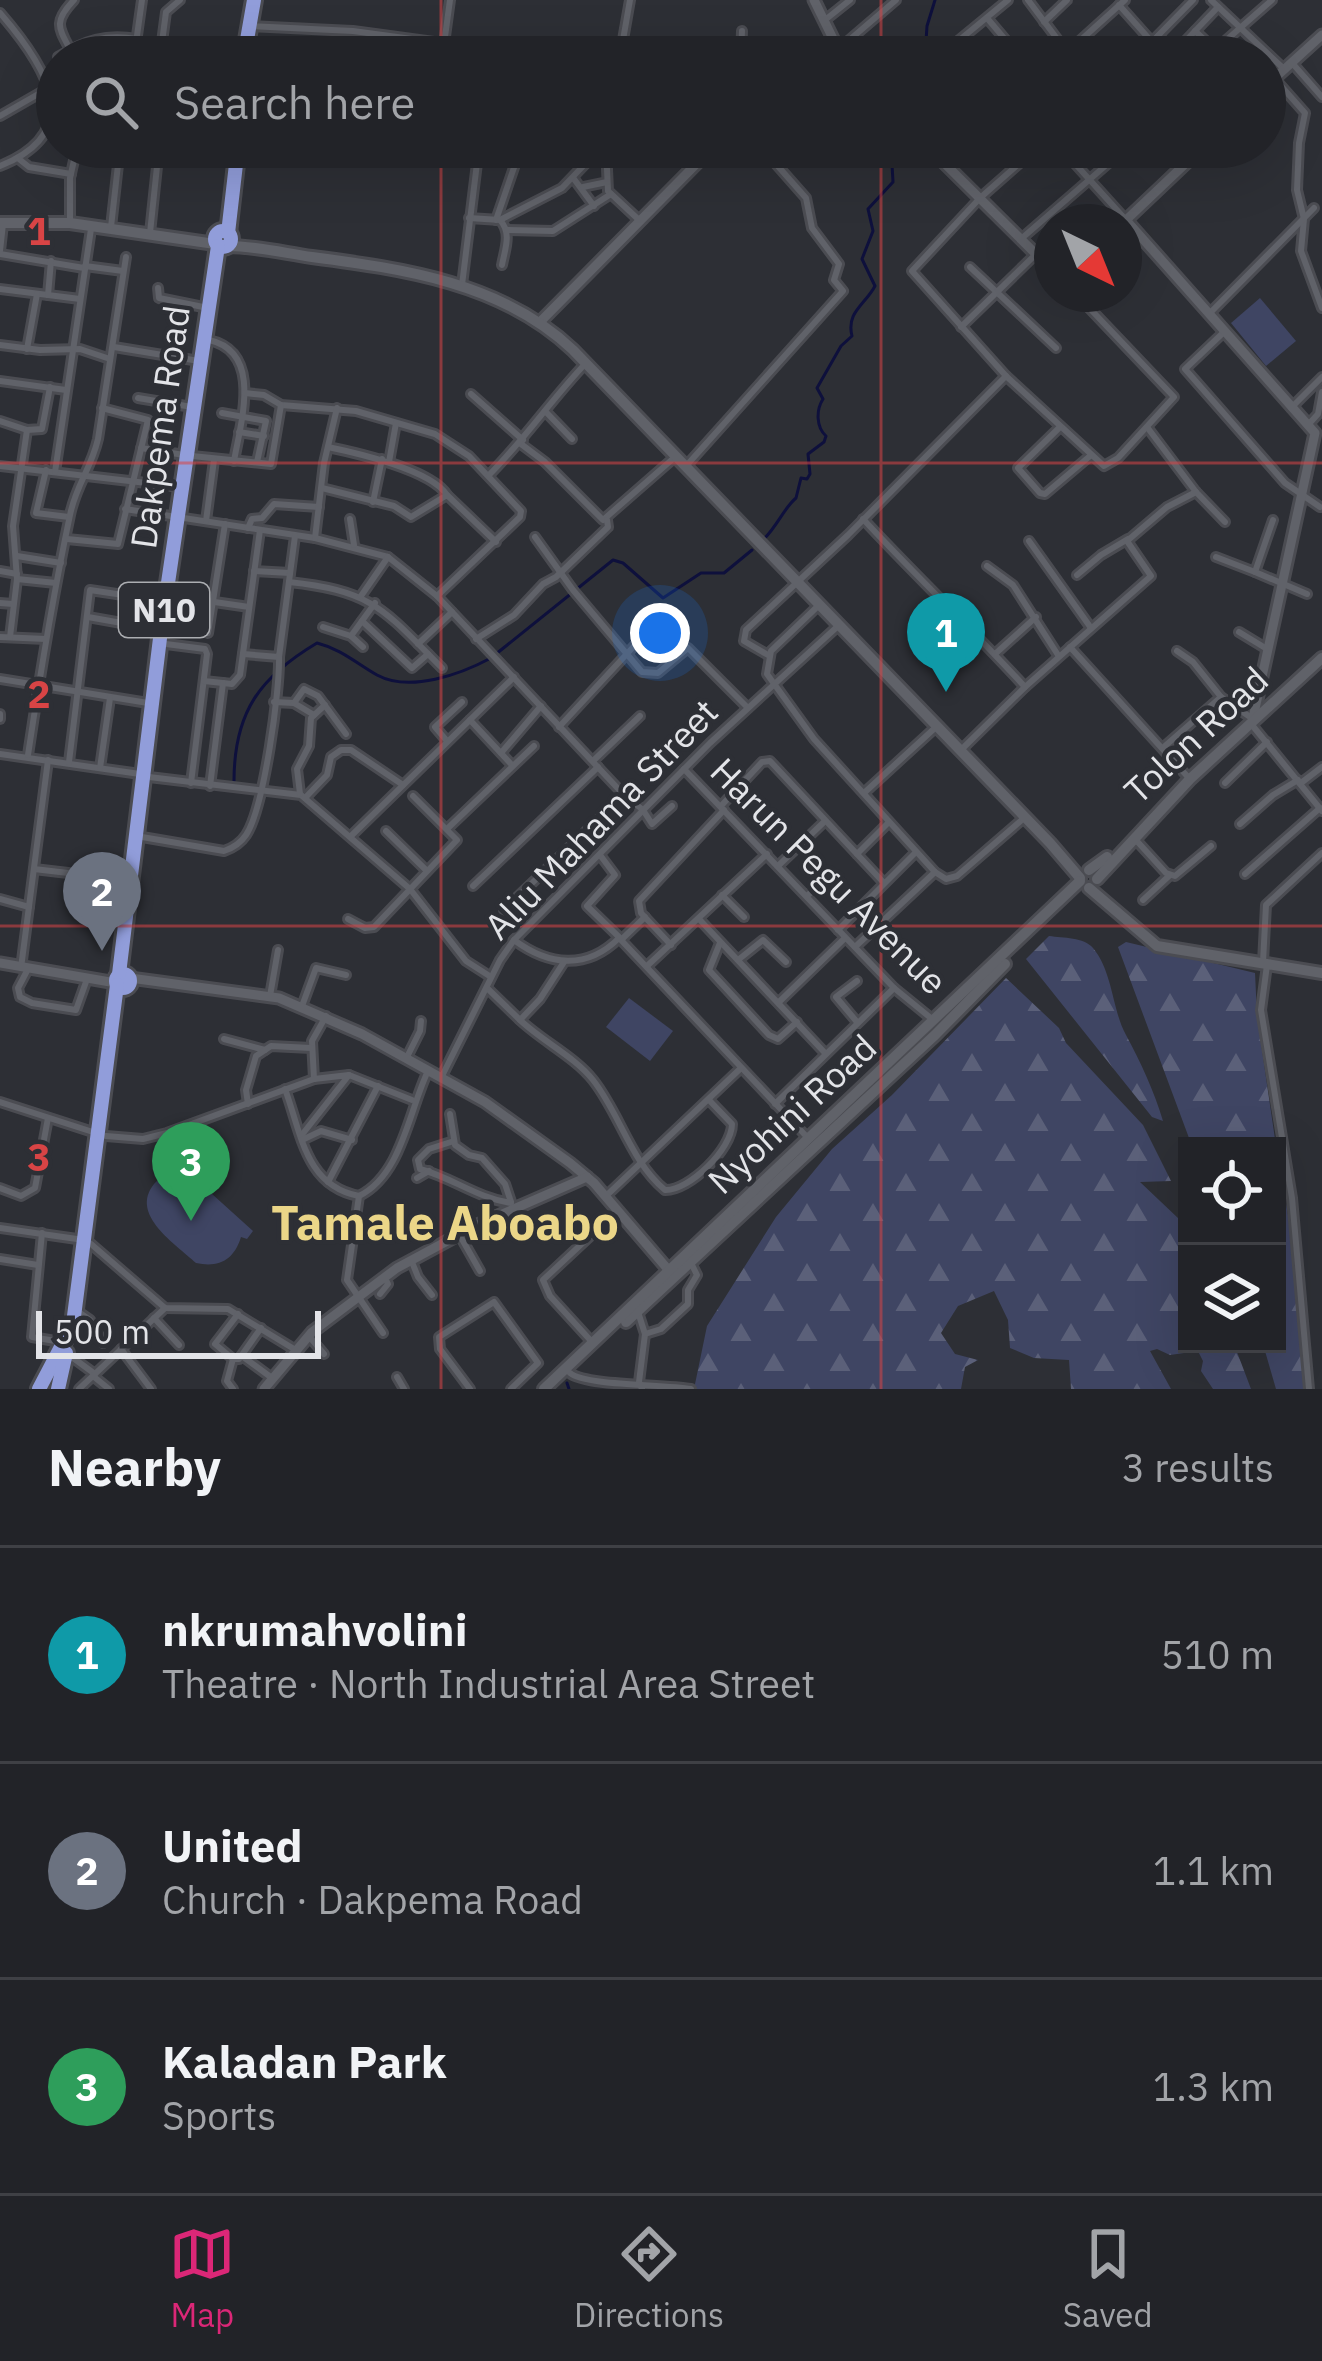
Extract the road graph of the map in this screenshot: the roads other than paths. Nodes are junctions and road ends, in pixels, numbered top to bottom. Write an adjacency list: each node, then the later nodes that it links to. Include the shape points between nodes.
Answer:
1 (74, 0): 28 (street, via 58,17)
2 (142, 0): 29 (street)
3 (180, 0): 30 (street, via 166,12)
4 (254, 0): 23 (highway)
5 (450, 0): 33 (street)
6 (631, 0): 34 (street)
7 (814, 0): 21 (street)
8 (850, 0): 21 (street)
9 (896, 0): 37 (street)
10 (1008, 0): 20 (street)
11 (1028, 0): 22 (street)
12 (1067, 0): 22 (street)
13 (1107, 0): 17 (street)
14 (1193, 0): 43 (street)
15 (1211, 0): 18 (street)
16 (1272, 0): 24 (street)
17 (1120, 4): 41 (street); 42 (street)
18 (1218, 7): 24 (street); 26 (street)
19 (0, 13): 48 (street)
20 (987, 19): 38 (street); 39 (street)
21 (825, 20): 36 (street)
22 (1044, 22): 40 (street)
23 (251, 26): 31 (highway); 32 (street)
24 (1242, 28): 46 (street); 47 (street)
25 (742, 31): 35 (street)
26 (1195, 31): 44 (street); 45 (street)
27 (1322, 35): 49 (street)
28 (65, 36)
29 (137, 36)
30 (162, 36)
31 (249, 36)
32 (387, 36)
33 (445, 36)
34 (624, 36)
35 (742, 36)
36 (831, 36)
37 (857, 36)
38 (968, 36)
39 (1002, 36)
40 (1052, 36)
41 (1085, 36)
42 (1152, 36)
43 (1158, 36)
44 (1192, 36)
45 (1201, 36)
46 (1232, 36)
47 (1252, 36)
48 (36, 62)
49 (1288, 66): 52 (street)
50 (36, 94): 53 (street)
51 (1286, 96): 84 (street, via 1305,113 1297,190)
52 (1322, 97)
53 (0, 116)
54 (36, 146): 55 (street)
55 (19, 158): 56 (street); 72 (street)
56 (0, 166)
57 (72, 168): 72 (street)
58 (118, 168): 90 (street)
59 (157, 168): 92 (street)
60 (231, 168): 94 (highway, N10)
61 (476, 168): 83 (street)
62 (514, 168): 85 (street)
63 (583, 168): 74 (street)
64 (607, 168): 75 (street)
65 (692, 168): 86 (street)
66 (780, 168): 168 (street, via 806,198 812,228 839,264 834,280 843,292)
67 (1014, 168): 78 (street)
68 (1080, 168): 73 (street)
69 (1101, 168): 73 (street)
70 (950, 169): 78 (street)
71 (1180, 169): 80 (street)
72 (71, 174): 88 (street)
73 (1089, 178): 79 (street); 93 (street)
74 (574, 179): 76 (street); 85 (street)
75 (607, 182): 76 (street); 77 (street)
76 (583, 187): 81 (street)
77 (611, 194): 81 (street); 86 (street)
78 (980, 198): 93 (street); 117 (street, via 912,271)
79 (1111, 204)
80 (1142, 205)
81 (594, 206): 91 (street, via 553,231)
82 (1314, 208): 84 (street)
83 (469, 218): 85 (street); 105 (street)
84 (1304, 219): 113 (street, via 1301,251); 115 (street)
85 (498, 220): 91 (street)
86 (640, 220): 116 (street)
87 (2, 222): 88 (main road); 96 (street)
88 (70, 223): 89 (main road)
89 (91, 225): 90 (main road); 102 (street)
90 (111, 227): 92 (main road)
91 (507, 230): 101 (street)
92 (150, 233): 94 (main road)
93 (1022, 238): 97 (street)
94 (222, 240): 105 (main road); 112 (highway, Dakpema Road / N10); 119 (highway, Dakpema Road / N10)
95 (1142, 240): 115 (street)
96 (0, 252): 100 (street)
97 (1034, 252)
98 (1034, 256): 108 (street)
99 (126, 257): 104 (street)
100 (51, 261): 102 (street); 110 (street)
101 (502, 265)
102 (85, 267): 104 (street); 111 (street)
103 (970, 267): 108 (street)
104 (123, 271): 121 (street)
105 (462, 285): 116 (main road)
106 (158, 288): 112 (street, via 158,298)
107 (0, 289): 109 (street)
108 (996, 293): 117 (street); 122 (street)
109 (37, 294): 110 (street); 123 (street)
110 (48, 295): 111 (street)
111 (80, 299): 124 (street)
112 (208, 308): 126 (highway, Dakpema Road / N10)
113 (1322, 308)
114 (1093, 312): 148 (street, via 1173,394)
115 (1209, 314): 118 (street)
116 (540, 322): 127 (main road)
117 (960, 328): 128 (street)
118 (1225, 332): 141 (street); 177 (street, via 1185,369)
119 (209, 340): 134 (street, via 242,363); 159 (highway, Dakpema Road / N10)
120 (0, 345): 123 (street)
121 (112, 347): 125 (street); 126 (street)
122 (1056, 348)
123 (27, 350): 124 (street)
124 (72, 350): 125 (street); 132 (street)
125 (110, 359): 139 (street)
126 (199, 361): 138 (highway, Dakpema Road / N10)
127 (585, 364): 142 (street); 161 (main road)
128 (1006, 376): 147 (street); 185 (street)
129 (1322, 377): 141 (street)
130 (0, 381): 131 (street)
131 (50, 387): 132 (street); 149 (street, via 43,428)
132 (66, 390): 169 (street)
133 (1322, 392): 151 (street)
134 (245, 393): 137 (street); 144 (street)
135 (471, 394): 154 (street)
136 (138, 398): 138 (street)
137 (281, 405): 140 (street); 158 (street)
138 (192, 407): 159 (highway, Dakpema Road / N10)
139 (102, 408): 156 (street, via 148,418); 170 (street, via 92,468)
140 (338, 408): 146 (street); 155 (street)
141 (1291, 408): 151 (street)
142 (544, 410): 153 (street); 154 (street)
143 (222, 413): 144 (street)
144 (242, 415): 150 (street); 152 (street, via 266,421)
145 (0, 421): 149 (street)
146 (396, 423): 164 (street); 171 (street, via 440,436)
147 (1060, 427): 160 (street); 160 (street, via 1018,468 1040,493)
148 (1147, 427): 160 (street, via 1108,465); 175 (street)
149 (28, 430): 167 (street)
150 (239, 432): 152 (street); 163 (street)
151 (1315, 433): 177 (street)
152 (264, 436): 157 (street)
153 (572, 439)
154 (522, 442): 171 (street); 186 (street)
155 (328, 447): 164 (street); 174 (street)
156 (140, 448): 159 (street); 172 (street)
157 (261, 449): 158 (street); 165 (street)
158 (273, 450): 165 (street, via 271,464)
159 (189, 455): 162 (street); 173 (highway, Dakpema Road / N10); 183 (highway, Dakpema Road / N10)
160 (1090, 456)
161 (675, 457): 168 (main road); 186 (street)
162 (214, 460): 163 (street); 188 (street)
163 (234, 461): 165 (street)
164 (385, 461): 176 (street); 178 (street)
165 (256, 464)
166 (0, 466): 167 (street)
167 (22, 467): 169 (street); 201 (street)
168 (685, 467): 214 (main road)
169 (50, 471): 170 (street); 182 (street, via 36,513)
170 (84, 474): 172 (street); 182 (street)
171 (489, 476): 199 (street, via 521,511)
172 (134, 482): 173 (street); 181 (street)
173 (181, 487): 183 (highway, Dakpema Road / N10)
174 (322, 488): 178 (street); 179 (street)
175 (1196, 492): 189 (street); 197 (street)
176 (447, 495): 178 (street, via 413,517); 199 (street)
177 (1300, 496): 180 (street); 213 (street)
178 (373, 502)
179 (319, 507): 191 (street, via 274,504); 194 (street)
180 (1320, 507)
181 (125, 509): 183 (street); 196 (street, via 116,546)
182 (70, 517): 196 (street)
183 (179, 519): 188 (street); 220 (highway, Dakpema Road / N10)
184 (350, 519): 200 (street)
185 (862, 519): 214 (street); 252 (street)
186 (607, 520): 209 (street)
187 (1273, 520): 208 (street)
188 (206, 521): 190 (street)
189 (1225, 522)
190 (225, 523): 191 (street); 221 (street)
191 (248, 527): 192 (street)
192 (260, 530): 193 (street); 207 (street)
193 (295, 536): 194 (street); 212 (street)
194 (315, 538): 200 (street)
195 (535, 538): 209 (street)
196 (67, 539): 204 (street)
197 (1128, 539): 210 (street); 234 (street, via 1152,574)
198 (1029, 541): 234 (street)
199 (496, 542): 219 (street)
200 (354, 546): 203 (street)
201 (16, 556): 204 (street); 211 (street)
202 (1216, 556): 208 (street)
203 (388, 557): 218 (street); 219 (street)
204 (61, 563): 215 (street)
205 (987, 566): 228 (street)
206 (0, 571): 211 (street)
207 (254, 571): 212 (street); 226 (street)
208 (1255, 572): 213 (street)
209 (560, 573): 243 (street); 249 (street)
210 (1077, 575)
211 (17, 576): 215 (street); 224 (street)
212 (289, 577): 218 (street); 256 (street)
213 (1282, 581): 217 (street); 248 (street)
214 (795, 582): 225 (main road); 253 (street, via 742,636)
215 (56, 583): 242 (street)
216 (127, 594): 220 (street); 229 (street, via 90,590); 231 (street)
217 (1306, 594)
218 (361, 596): 223 (street)
219 (436, 596): 227 (street)
220 (169, 598): 221 (street); 240 (highway, Dakpema Road / N10)
221 (213, 602): 226 (street); 237 (street)
222 (0, 603): 224 (street)
223 (375, 603): 230 (street); 244 (street)
224 (13, 604): 241 (street)
225 (818, 606): 232 (main road); 253 (street)
226 (249, 608): 250 (street)
227 (452, 613): 243 (street); 244 (street)
228 (1036, 616): 252 (street); 254 (street)
229 (88, 617): 231 (street); 265 (street)
230 (362, 621): 238 (street); 251 (street, via 412,668)
231 (123, 625): 240 (street)
232 (838, 626): 262 (street, Aliu Mahama Street); 280 (main road)
233 (323, 627): 238 (street)
234 (1091, 628): 246 (street)
235 (649, 630): 249 (street)
236 (1239, 632): 248 (street)
237 (208, 633)
238 (351, 636): 245 (street)
239 (0, 637): 241 (street)
240 (163, 637): 260 (street, via 207,651); 271 (highway, Dakpema Road / N10); 297 (highway, Dakpema Road / N10)
241 (10, 638): 242 (street)
242 (46, 639): 263 (street)
243 (476, 639): 258 (street)
244 (418, 644): 251 (street)
245 (363, 647)
246 (1070, 647): 254 (street); 285 (street)
247 (1177, 651): 266 (street)
248 (1270, 651): 278 (street)
249 (627, 653): 274 (street, via 651,675 688,648); 279 (street)
250 (243, 654): 256 (street); 261 (street, via 238,680)
251 (428, 654): 257 (street)
252 (995, 654): 264 (street)
253 (768, 655): 262 (street)
254 (1059, 656): 264 (street)
255 (1322, 658): 278 (main road, Tolon Road)
256 (279, 660): 268 (street)
257 (442, 668)
258 (514, 676): 273 (street); 277 (street)
259 (0, 679): 263 (street)
260 (204, 681): 261 (street); 300 (street)
261 (223, 683): 303 (street)
262 (773, 684): 274 (street, Aliu Mahama Street); 305 (street)
263 (38, 685): 265 (street); 289 (street)
264 (1024, 687): 286 (street)
265 (78, 693): 267 (street); 291 (street)
266 (1221, 697): 278 (street); 285 (street)
267 (110, 698): 271 (street); 295 (street)
268 (274, 702): 270 (street); 304 (street)
269 (462, 702): 282 (street, via 435,727)
270 (294, 703): 272 (street, via 306,689); 275 (street)
271 (152, 704): 297 (highway, Dakpema Road / N10)
272 (325, 705): 275 (street); 281 (street)
273 (541, 705): 279 (street); 287 (street)
274 (748, 707): 296 (street, Aliu Mahama Street)
275 (314, 715): 307 (street, via 297,769)
276 (640, 716): 293 (street)
277 (470, 720): 282 (street); 287 (street)
278 (1252, 720): 283 (street); 298 (main road, Tolon Road)
279 (560, 728): 293 (street)
280 (937, 728): 286 (main road); 305 (street)
281 (346, 734)
282 (447, 741): 302 (street)
283 (1267, 742): 299 (street); 301 (street)
284 (534, 746): 292 (street)
285 (1164, 748): 298 (street)
286 (959, 751): 313 (main road)
287 (501, 753): 292 (street)
288 (0, 754): 289 (street)
289 (28, 755): 290 (street)
290 (48, 760): 291 (street); 329 (street)
291 (69, 762): 295 (street)
292 (511, 764): 317 (street)
293 (595, 764): 306 (street); 338 (street)
294 (1322, 767): 299 (street)
295 (100, 768): 297 (street)
296 (684, 769): 310 (street, Harun Pegu Avenue); 312 (street, Aliu Mahama Street)
297 (146, 775): 300 (street); 321 (highway, Dakpema Road / N10); 336 (highway, Dakpema Road / N10)
298 (1190, 779): 320 (main road, Tolon Road)
299 (1299, 782): 311 (street); 316 (street)
300 (191, 783): 303 (street)
301 (1225, 783)
302 (403, 785): 307 (street, via 343,749); 319 (street)
303 (210, 786): 304 (street)
304 (261, 793): 307 (street); 321 (street, via 247,834 230,850)
305 (862, 794): 315 (street)
306 (624, 795): 312 (street); 345 (street)
307 (302, 796): 319 (street)
308 (413, 796): 317 (street)
309 (672, 806): 312 (street, via 654,824)
310 (723, 808): 314 (street, via 769,760); 326 (street, Harun Pegu Avenue); 346 (street, via 640,898)
311 (1321, 809): 333 (street)
312 (643, 810): 325 (street, Aliu Mahama Street)
313 (1024, 818): 331 (street, via 957,876); 335 (main road)
314 (824, 822): 327 (street); 328 (street)
315 (888, 823): 323 (street); 327 (street)
316 (1240, 824)
317 (448, 828): 330 (street, via 457,840)
318 (386, 831): 330 (street)
319 (351, 836): 339 (street)
320 (1132, 836): 334 (street); 335 (main road, Tolon Road)
321 (142, 837): 369 (highway, Dakpema Road / N10)
322 (1210, 846): 334 (street)
323 (916, 852): 331 (street); 337 (street)
324 (1322, 853): 362 (street, via 1264,908)
325 (599, 854): 352 (street, via 615,874 587,906); 353 (street, Aliu Mahama Street)
326 (767, 854): 328 (street, Harun Pegu Avenue); 340 (street)
327 (857, 854): 337 (street)
328 (778, 865): 341 (street, Harun Pegu Avenue)
329 (34, 868): 336 (street); 344 (street)
330 (426, 870): 339 (street)
331 (935, 872): 356 (street)
332 (831, 874): 341 (street)
333 (1245, 874)
334 (1170, 875): 343 (street)
335 (1088, 879): 362 (main road, via 1157,946); 379 (main road, Nyohini Road); 420 (main road, Nyohini Road)
336 (132, 880): 369 (highway, Dakpema Road / N10)
337 (884, 883): 350 (street)
338 (473, 886)
339 (410, 890): 348 (street, via 372,928); 368 (street, via 461,956)
340 (722, 896): 347 (street); 349 (street)
341 (807, 896): 350 (street, Harun Pegu Avenue)
342 (0, 899): 344 (street)
343 (1143, 901)
344 (29, 907): 364 (street)
345 (504, 910)
346 (645, 917): 352 (street); 355 (street)
347 (744, 917)
348 (348, 919)
349 (699, 919): 354 (street); 355 (street)
350 (838, 930): 351 (street, Harun Pegu Avenue)
351 (845, 938): 356 (street, Harun Pegu Avenue); 374 (street)
352 (620, 939): 359 (street, via 598,956); 363 (street)
353 (514, 940): 359 (street); 368 (street, Aliu Mahama Street)
354 (720, 943): 358 (street); 380 (street, via 709,970 769,1035 778,1039)
355 (671, 945): 363 (street)
356 (855, 947): 372 (street, Harun Pegu Avenue)
357 (278, 950): 373 (street)
358 (738, 960): 360 (street, via 763,940); 374 (street)
359 (564, 962): 377 (street)
360 (786, 962)
361 (0, 963): 364 (street)
362 (1265, 965): 365 (main road); 467 (street, via 1261,1010 1292,1198)
363 (647, 967): 387 (street)
364 (24, 969): 367 (street); 367 (street, via 20,997 62,1010 76,1010)
365 (1322, 973)
366 (346, 975): 375 (street, via 316,968)
367 (88, 977): 369 (street)
368 (491, 977): 371 (street, Aliu Mahama Street)
369 (123, 981): 373 (street); 401 (highway, Dakpema Road / N10)
370 (857, 981): 381 (street, via 836,997)
371 (487, 988): 377 (street); 391 (street, Aliu Mahama Street)
372 (894, 988): 379 (street, Harun Pegu Avenue); 381 (street)
373 (270, 996): 375 (street)
374 (779, 1002): 380 (street)
375 (302, 1006): 376 (street)
376 (326, 1016): 383 (street); 386 (street)
377 (520, 1020): 406 (street, via 592,1078)
378 (421, 1021): 386 (street)
379 (935, 1021): 403 (main road, Nyohini Road)
380 (796, 1022): 385 (street)
381 (857, 1022): 385 (street)
382 (224, 1040): 384 (street)
383 (311, 1048): 384 (street); 390 (street)
384 (265, 1050): 397 (street, via 252,1063)
385 (825, 1053): 398 (street)
386 (406, 1059): 388 (street)
387 (741, 1069): 395 (street); 398 (street)
388 (428, 1071): 391 (street); 394 (street)
389 (349, 1075): 390 (street); 392 (street); 402 (street)
390 (314, 1078): 393 (street)
391 (441, 1078): 408 (street)
392 (378, 1086): 394 (street); 404 (street)
393 (285, 1089): 397 (street); 402 (street)
394 (413, 1100): 412 (street, via 396,1154)
395 (709, 1100): 406 (street); 406 (street, via 733,1128 697,1174 669,1192)
396 (0, 1102): 400 (street)
397 (248, 1104): 401 (street, via 143,1139)
398 (775, 1104): 403 (street)
399 (450, 1114): 405 (street)
400 (48, 1118): 401 (street); 411 (street, via 35,1188 20,1196)
401 (103, 1135): 419 (highway, Dakpema Road / N10)
402 (301, 1138): 404 (street, via 321,1131); 410 (street, via 311,1167)
403 (809, 1139): 420 (main road, Nyohini Road)
404 (352, 1140): 410 (street)
405 (454, 1142): 407 (street, via 418,1160); 414 (street, via 483,1159)
406 (640, 1163): 413 (street)
407 (429, 1172): 409 (street); 414 (street)
408 (587, 1177): 413 (street); 414 (street)
409 (416, 1178)
410 (328, 1182): 412 (street)
411 (0, 1188)
412 (359, 1196): 430 (street, via 347,1278)
413 (606, 1196): 415 (street)
414 (512, 1206): 418 (street)
415 (618, 1210): 426 (street); 441 (street, via 543,1281)
416 (0, 1228): 417 (street)
417 (42, 1233): 419 (street); 424 (street)
418 (459, 1234): 422 (street); 425 (street)
419 (88, 1242): 431 (street); 432 (highway, Dakpema Road / N10); 443 (highway, Dakpema Road / N10)
420 (707, 1243): 423 (main road, Nyohini Road); 426 (main road, Nyohini Road)
421 (0, 1259): 424 (street)
422 (411, 1259): 427 (street); 429 (street)
423 (691, 1263): 426 (main road, Nyohini Road); 438 (street, via 698,1275 688,1304)
424 (39, 1265): 443 (street, via 32,1337)
425 (480, 1271)
426 (672, 1274): 433 (main road, Nyohini Road); 441 (main road, Nyohini Road)
427 (385, 1278): 428 (street); 430 (street)
428 (380, 1294)
429 (432, 1295)
430 (358, 1299): 437 (street); 439 (street)
431 (165, 1308): 434 (street); 435 (street)
432 (80, 1312): 440 (street); 443 (highway, Dakpema Road / N10)
433 (638, 1312): 438 (street); 451 (main road, Nyohini Road)
434 (238, 1314): 436 (street); 447 (street, via 214,1344)
435 (154, 1318): 442 (street); 444 (street)
436 (261, 1328): 445 (street); 447 (street)
437 (382, 1333)
438 (645, 1334): 453 (street)
439 (308, 1335): 445 (street); 446 (street)
440 (103, 1343)
441 (593, 1343): 464 (main road, Nyohini Road)
442 (179, 1346)
443 (66, 1348): 448 (street); 455 (highway, Dakpema Road / N10); 456 (highway, Dakpema Road / N10)
444 (121, 1349): 448 (street); 459 (street)
445 (294, 1349): 449 (street)
446 (324, 1354)
447 (237, 1358): 449 (street); 460 (street, via 227,1381)
448 (94, 1375): 457 (street); 458 (street)
449 (272, 1378): 461 (street)
450 (397, 1378): 462 (street)
451 (579, 1381): 452 (street); 464 (main road, Nyohini Road)
452 (624, 1382): 453 (street); 465 (street)
453 (641, 1385): 466 (street)
454 (513, 1388): 463 (street, via 538,1363 494,1302 438,1341)
455 (39, 1389)
456 (58, 1389)
457 (79, 1389)
458 (109, 1389)
459 (151, 1389)
460 (233, 1389)
461 (264, 1389)
462 (404, 1389)
463 (470, 1389)
464 (548, 1389)
465 (614, 1389)
466 (691, 1389)
467 (1309, 1389)

